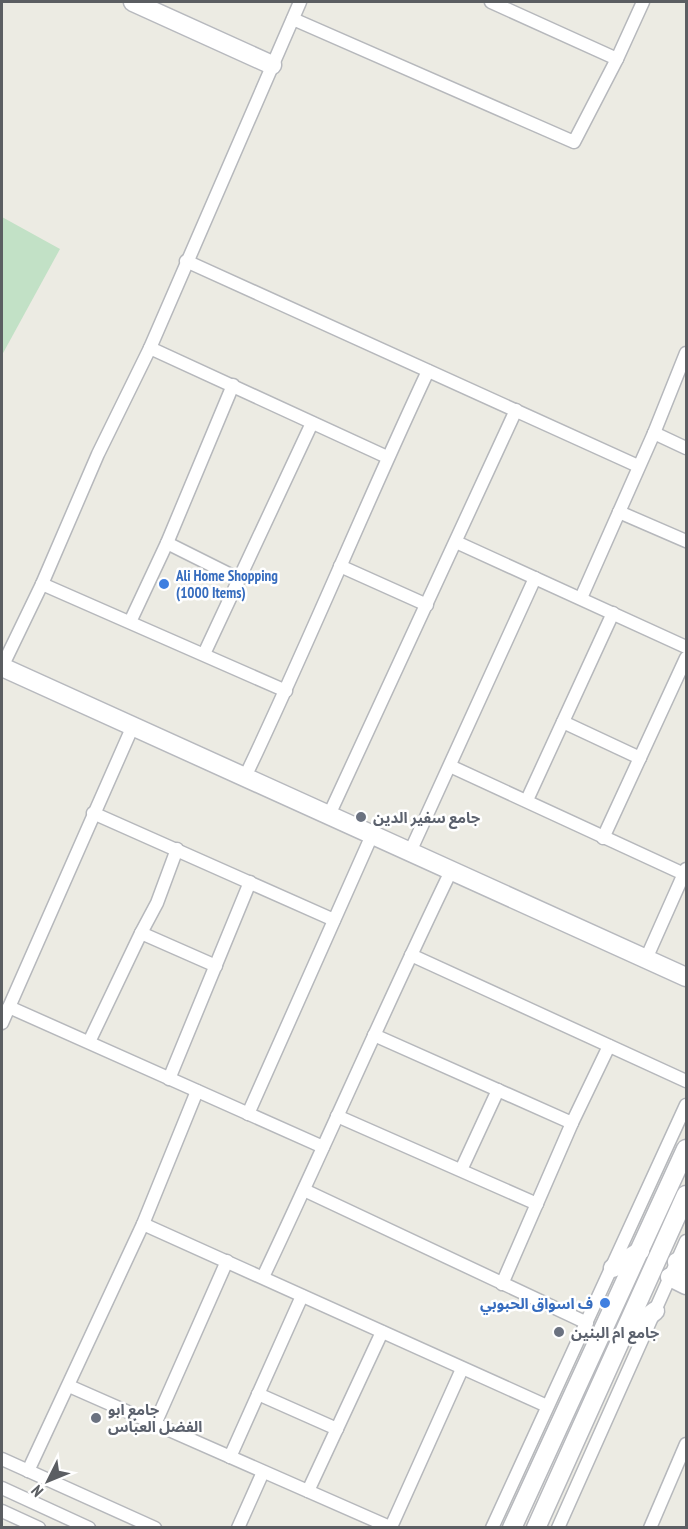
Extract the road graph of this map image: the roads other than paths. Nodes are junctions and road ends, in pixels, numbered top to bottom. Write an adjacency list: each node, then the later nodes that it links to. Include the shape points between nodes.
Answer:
1 (300, 2): 5 (street)
2 (491, 2): 6 (street)
3 (643, 2): 6 (street)
4 (140, 3): 7 (street)
5 (293, 19): 6 (street, via 574,142); 7 (street)
6 (617, 59)
7 (272, 64): 8 (street)
8 (186, 261): 9 (street); 11 (street)
9 (150, 348): 12 (street); 26 (street, via 98,454)
10 (687, 353): 15 (street)
11 (428, 371): 13 (street); 17 (street)
12 (233, 385): 14 (street); 22 (street)
13 (516, 410): 18 (street); 21 (street)
14 (312, 423): 17 (street); 25 (street)
15 (654, 433): 16 (street); 18 (street)
16 (687, 448)
17 (387, 457): 23 (street)
18 (638, 466): 19 (street)
19 (619, 512): 20 (street); 27 (street)
20 (687, 541)
21 (456, 542): 24 (street); 28 (street)
22 (167, 543): 25 (street); 30 (street)
23 (340, 566): 28 (street); 35 (street)
24 (535, 578): 27 (street); 39 (street)
25 (239, 579): 32 (street)
26 (42, 584): 30 (street); 34 (street)
27 (580, 598): 29 (street)
28 (427, 605): 43 (street)
29 (613, 613): 31 (street); 36 (street)
30 (130, 622): 32 (street)
31 (687, 647)
32 (204, 654): 35 (street)
33 (687, 658): 38 (street)
34 (2, 667): 37 (street)
35 (286, 691): 40 (street)
36 (563, 722): 38 (street); 41 (street)
37 (132, 728): 40 (street); 42 (street)
38 (640, 758): 45 (street)
39 (450, 766): 41 (street); 47 (street)
40 (245, 777): 43 (street)
41 (527, 800): 45 (street)
42 (93, 813): 46 (street); 57 (street)
43 (329, 815): 44 (street)
44 (372, 835): 47 (street); 51 (street)
45 (603, 838): 49 (street)
46 (177, 849): 50 (street); 52 (street)
47 (410, 852): 48 (street)
48 (451, 871): 53 (street); 54 (street)
49 (686, 871): 54 (street)
50 (250, 882): 51 (street); 55 (street)
51 (334, 920): 67 (street)
52 (141, 933): 55 (street); 60 (street)
53 (411, 955): 59 (street); 61 (street)
54 (646, 959): 56 (street)
55 (216, 966): 62 (street)
56 (687, 977)
57 (9, 1007): 58 (street); 60 (street)
58 (2, 1023)
59 (374, 1035): 64 (street); 68 (street)
60 (89, 1042): 62 (street)
61 (609, 1046): 63 (street); 69 (street)
62 (169, 1079): 65 (street)
63 (687, 1081)
64 (498, 1090): 69 (street); 72 (street)
65 (197, 1091): 67 (street); 76 (street)
66 (687, 1105): 81 (street)
67 (248, 1114): 70 (street)
68 (337, 1116): 70 (street); 72 (street)
69 (572, 1123): 75 (street)
70 (323, 1148): 73 (street)
71 (687, 1149): 78 (street)
72 (461, 1170): 75 (street)
73 (304, 1190): 82 (street); 83 (street)
74 (687, 1195): 89 (street)
75 (537, 1204): 83 (street)
76 (143, 1224): 79 (street); 91 (street)
77 (687, 1241): 80 (street)
78 (640, 1251): 81 (street); 94 (street)
79 (227, 1261): 82 (street); 95 (street)
80 (678, 1268): 84 (street); 86 (street)
81 (613, 1269): 87 (street)
82 (262, 1277): 85 (street)
83 (502, 1284): 87 (street)
84 (687, 1285)
85 (302, 1296): 88 (street); 92 (street)
86 (655, 1311): 89 (street); 117 (street)
87 (587, 1323): 93 (street)
88 (382, 1332): 90 (street); 96 (street)
89 (624, 1335): 97 (street)
90 (462, 1369): 93 (street); 113 (street)
91 (69, 1386): 95 (street); 104 (street)
92 (258, 1394): 96 (street); 100 (street)
93 (547, 1406): 114 (street)
94 (560, 1422): 97 (street, via 569,1430); 99 (street)
95 (155, 1424): 100 (street)
96 (337, 1429): 107 (street)
97 (580, 1430): 102 (street)
98 (687, 1444): 103 (street)
99 (546, 1453): 102 (street, via 556,1451); 115 (street)
100 (230, 1457): 105 (street)
101 (2, 1459): 104 (street)
102 (567, 1460): 116 (street)
103 (683, 1462): 118 (street)
104 (28, 1471): 111 (street)
105 (263, 1472): 107 (street); 112 (street)
106 (2, 1488): 110 (street)
107 (308, 1491): 113 (street)
108 (2, 1510): 109 (street)
109 (39, 1527)
110 (89, 1527)
111 (155, 1527)
112 (238, 1527)
113 (391, 1527)
114 (492, 1527)
115 (512, 1527)
116 (536, 1527)
117 (558, 1527)
118 (650, 1527)

